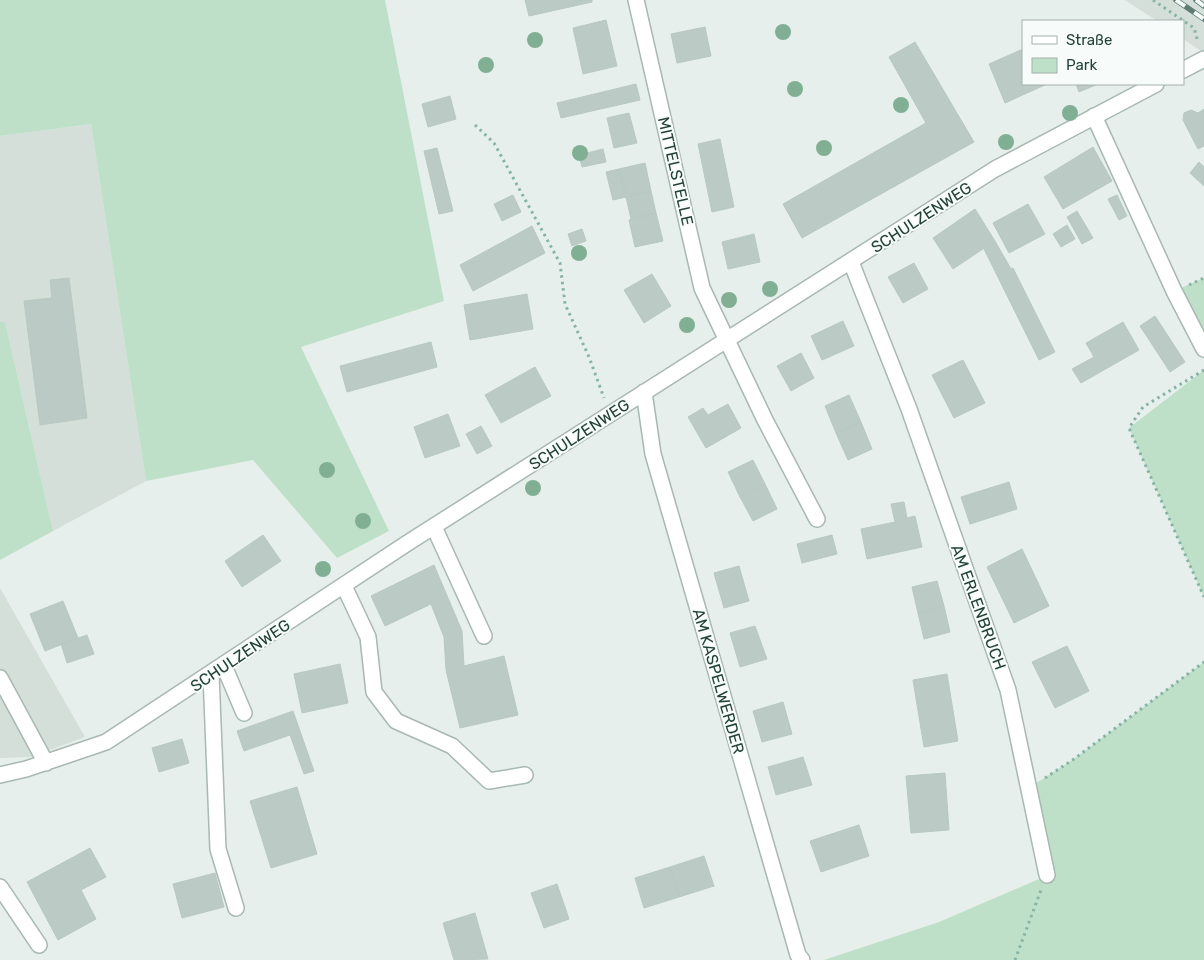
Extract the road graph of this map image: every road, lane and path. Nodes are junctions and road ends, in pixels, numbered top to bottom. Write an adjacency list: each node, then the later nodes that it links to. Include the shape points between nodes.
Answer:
1 (636, 0): 11 (street, MITTELSTELLE, via 702,288)
2 (1153, 0): 3 (path)
3 (1182, 20)
4 (1184, 21): 5 (path, via 1194,28)
5 (1204, 59): 6 (street)
6 (1184, 69)
7 (1154, 85): 8 (street, SCHULZENWEG)
8 (1094, 116): 10 (street, SCHULZENWEG, via 995,169); 12 (street)
9 (475, 125): 15 (path, via 494,143 560,263 565,304)
10 (851, 262): 11 (street, SCHULZENWEG); 29 (street, AM ERLENBRUCH, via 908,410 1008,690)
11 (727, 339): 14 (street, SCHULZENWEG); 16 (street)
12 (1204, 349)
13 (1204, 370): 19 (path, via 1143,407 1129,428)
14 (644, 392): 15 (street, SCHULZENWEG); 34 (street, AM KASPELWERDER, via 653,454)
15 (610, 414): 17 (street, SCHULZENWEG)
16 (817, 519)
17 (434, 527): 18 (street, SCHULZENWEG); 20 (street)
18 (344, 586): 22 (street, SCHULZENWEG); 28 (street, via 368,637 374,692 396,722 452,746 489,781)
19 (1204, 597)
20 (484, 636)
21 (1204, 662): 29 (path, via 1074,759)
22 (224, 666): 23 (street, SCHULZENWEG); 25 (street)
23 (211, 674): 26 (street, SCHULZENWEG, via 106,742); 32 (street, via 218,849)
24 (0, 678): 26 (street)
25 (244, 713)
26 (46, 763): 27 (street, SCHULZENWEG)
27 (0, 775)
28 (525, 775)
29 (1028, 789): 30 (street, AM ERLENBRUCH)
30 (1046, 876): 35 (path)
31 (0, 887): 33 (street)
32 (236, 908)
33 (39, 945)
34 (795, 958)
35 (1015, 960)

